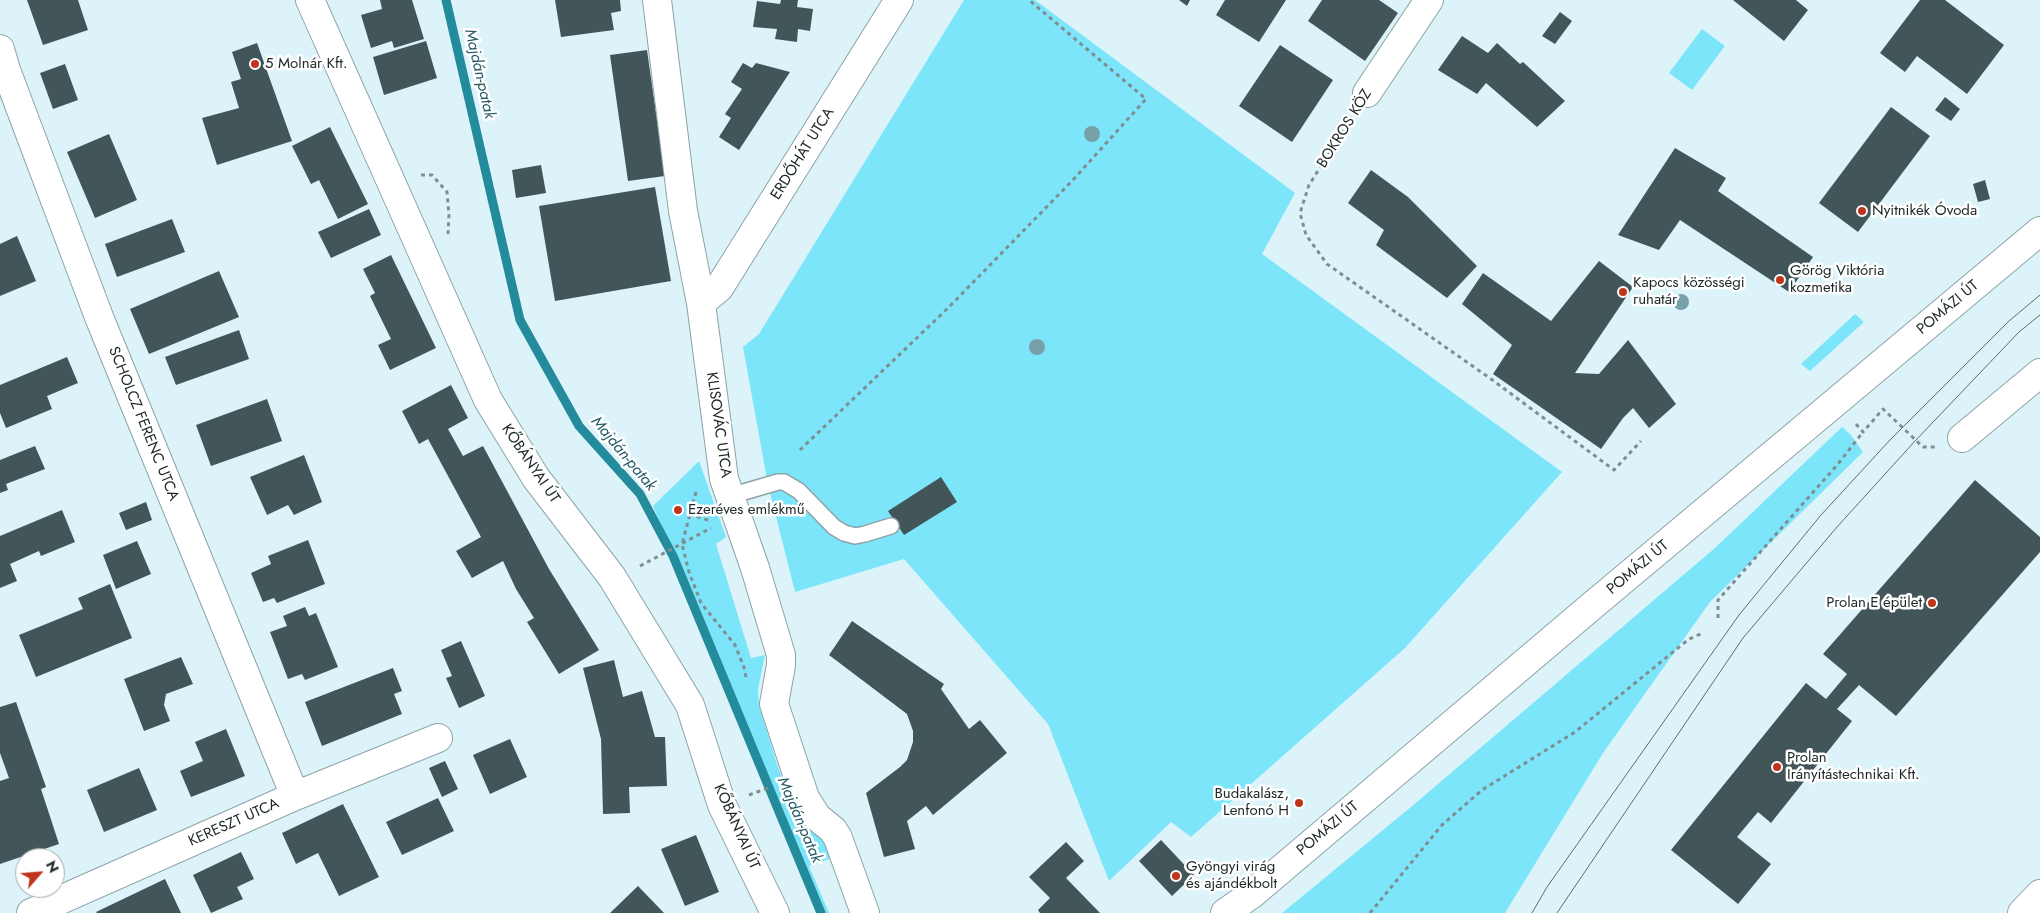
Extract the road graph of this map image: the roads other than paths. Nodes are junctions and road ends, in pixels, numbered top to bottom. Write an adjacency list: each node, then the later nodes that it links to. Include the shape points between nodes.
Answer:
1 (310, 0): 18 (street, KŐBÁNYAI ÚT, via 488,400 536,478 612,577 690,705 722,805)
2 (657, 0): 8 (street, KLISOVÁC UTCA, via 683,211)
3 (899, 0): 8 (street, ERDŐHÁT UTCA, via 724,281)
4 (1429, 0): 6 (street, BOKROS KÖZ)
5 (0, 49): 14 (street, SCHOLCZ FERENC UTCA, via 99,317)
6 (1367, 93)
7 (2040, 231): 16 (street, POMÁZI ÚT, via 1600,599)
8 (701, 303): 11 (street, KLISOVÁC UTCA, via 721,465)
9 (2040, 374): 10 (street)
10 (1962, 438)
11 (734, 506): 12 (lane, via 778,482 784,482 799,491 844,533 854,536); 19 (street, KLISOVÁC UTCA, via 781,654 774,704 776,714 805,798 817,817 838,838)
12 (892, 526)
13 (438, 738): 14 (street, KERESZT UTCA)
14 (295, 796): 17 (street, KERESZT UTCA)
15 (2040, 894): 21 (street)
16 (1249, 903): 20 (street, POMÁZI ÚT)
17 (31, 913)
18 (775, 913)
19 (865, 913)
20 (1225, 913)
21 (2022, 913)

